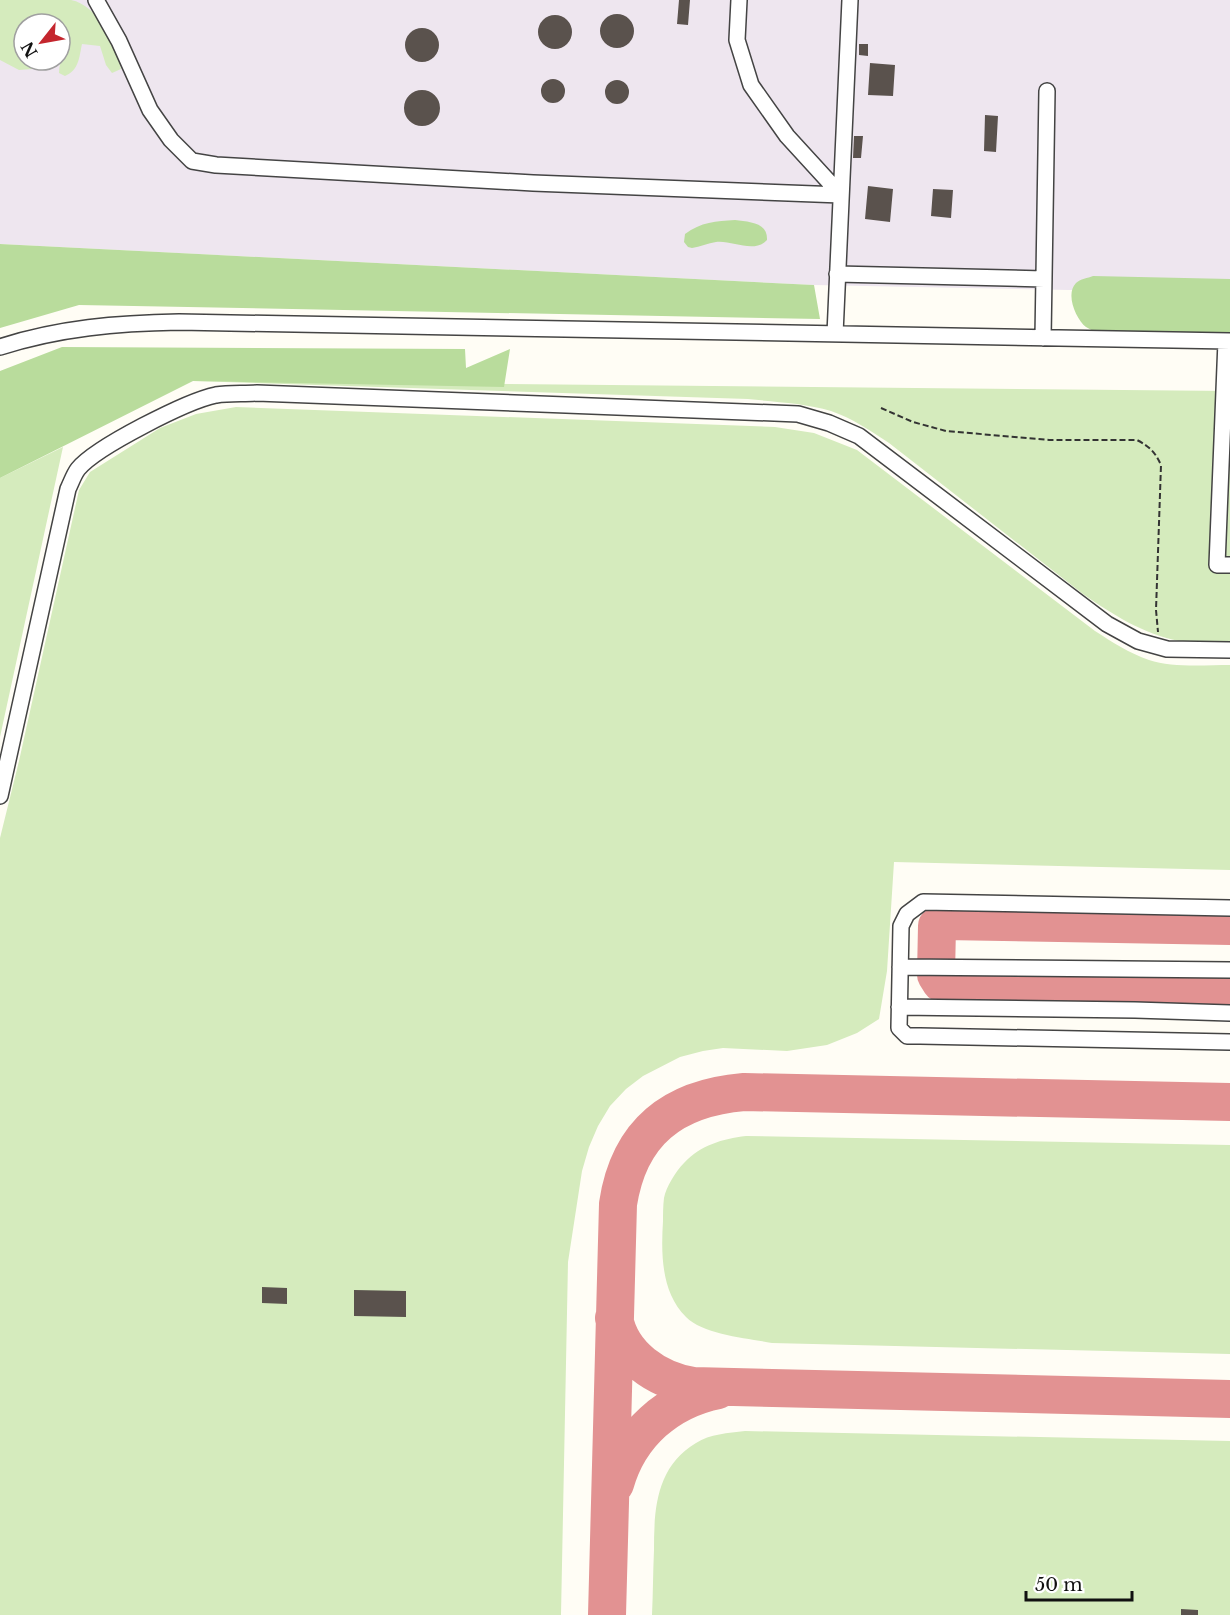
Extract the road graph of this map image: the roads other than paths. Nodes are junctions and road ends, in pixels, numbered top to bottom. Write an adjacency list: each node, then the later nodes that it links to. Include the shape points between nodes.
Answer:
1 (96, 0): 5 (street, via 150,110 192,161 510,182)
2 (739, 0): 5 (street, via 737,40 751,85 787,136)
3 (850, 0): 5 (street)
4 (1047, 91): 7 (street)
5 (841, 195): 6 (street)
6 (837, 274): 7 (street); 8 (street)
7 (1044, 279): 9 (street)
8 (835, 334): 9 (street); 11 (street, via 132,322 87,327)
9 (1044, 339): 10 (street)
10 (1228, 341): 12 (street, via 1217,565)
11 (0, 347)
12 (1230, 565)
13 (1230, 650): 14 (street, via 1167,649 1138,641 1107,624 859,436 798,414 257,393 218,395 159,418 100,451 77,470 68,489)
14 (0, 796)
15 (1230, 908): 16 (street, via 923,902 907,914 901,927)
16 (900, 967): 17 (street); 18 (street)
17 (1230, 970)
18 (899, 1007): 19 (street); 20 (street, via 899,1028 908,1036)
19 (1230, 1013)
20 (1230, 1042)

